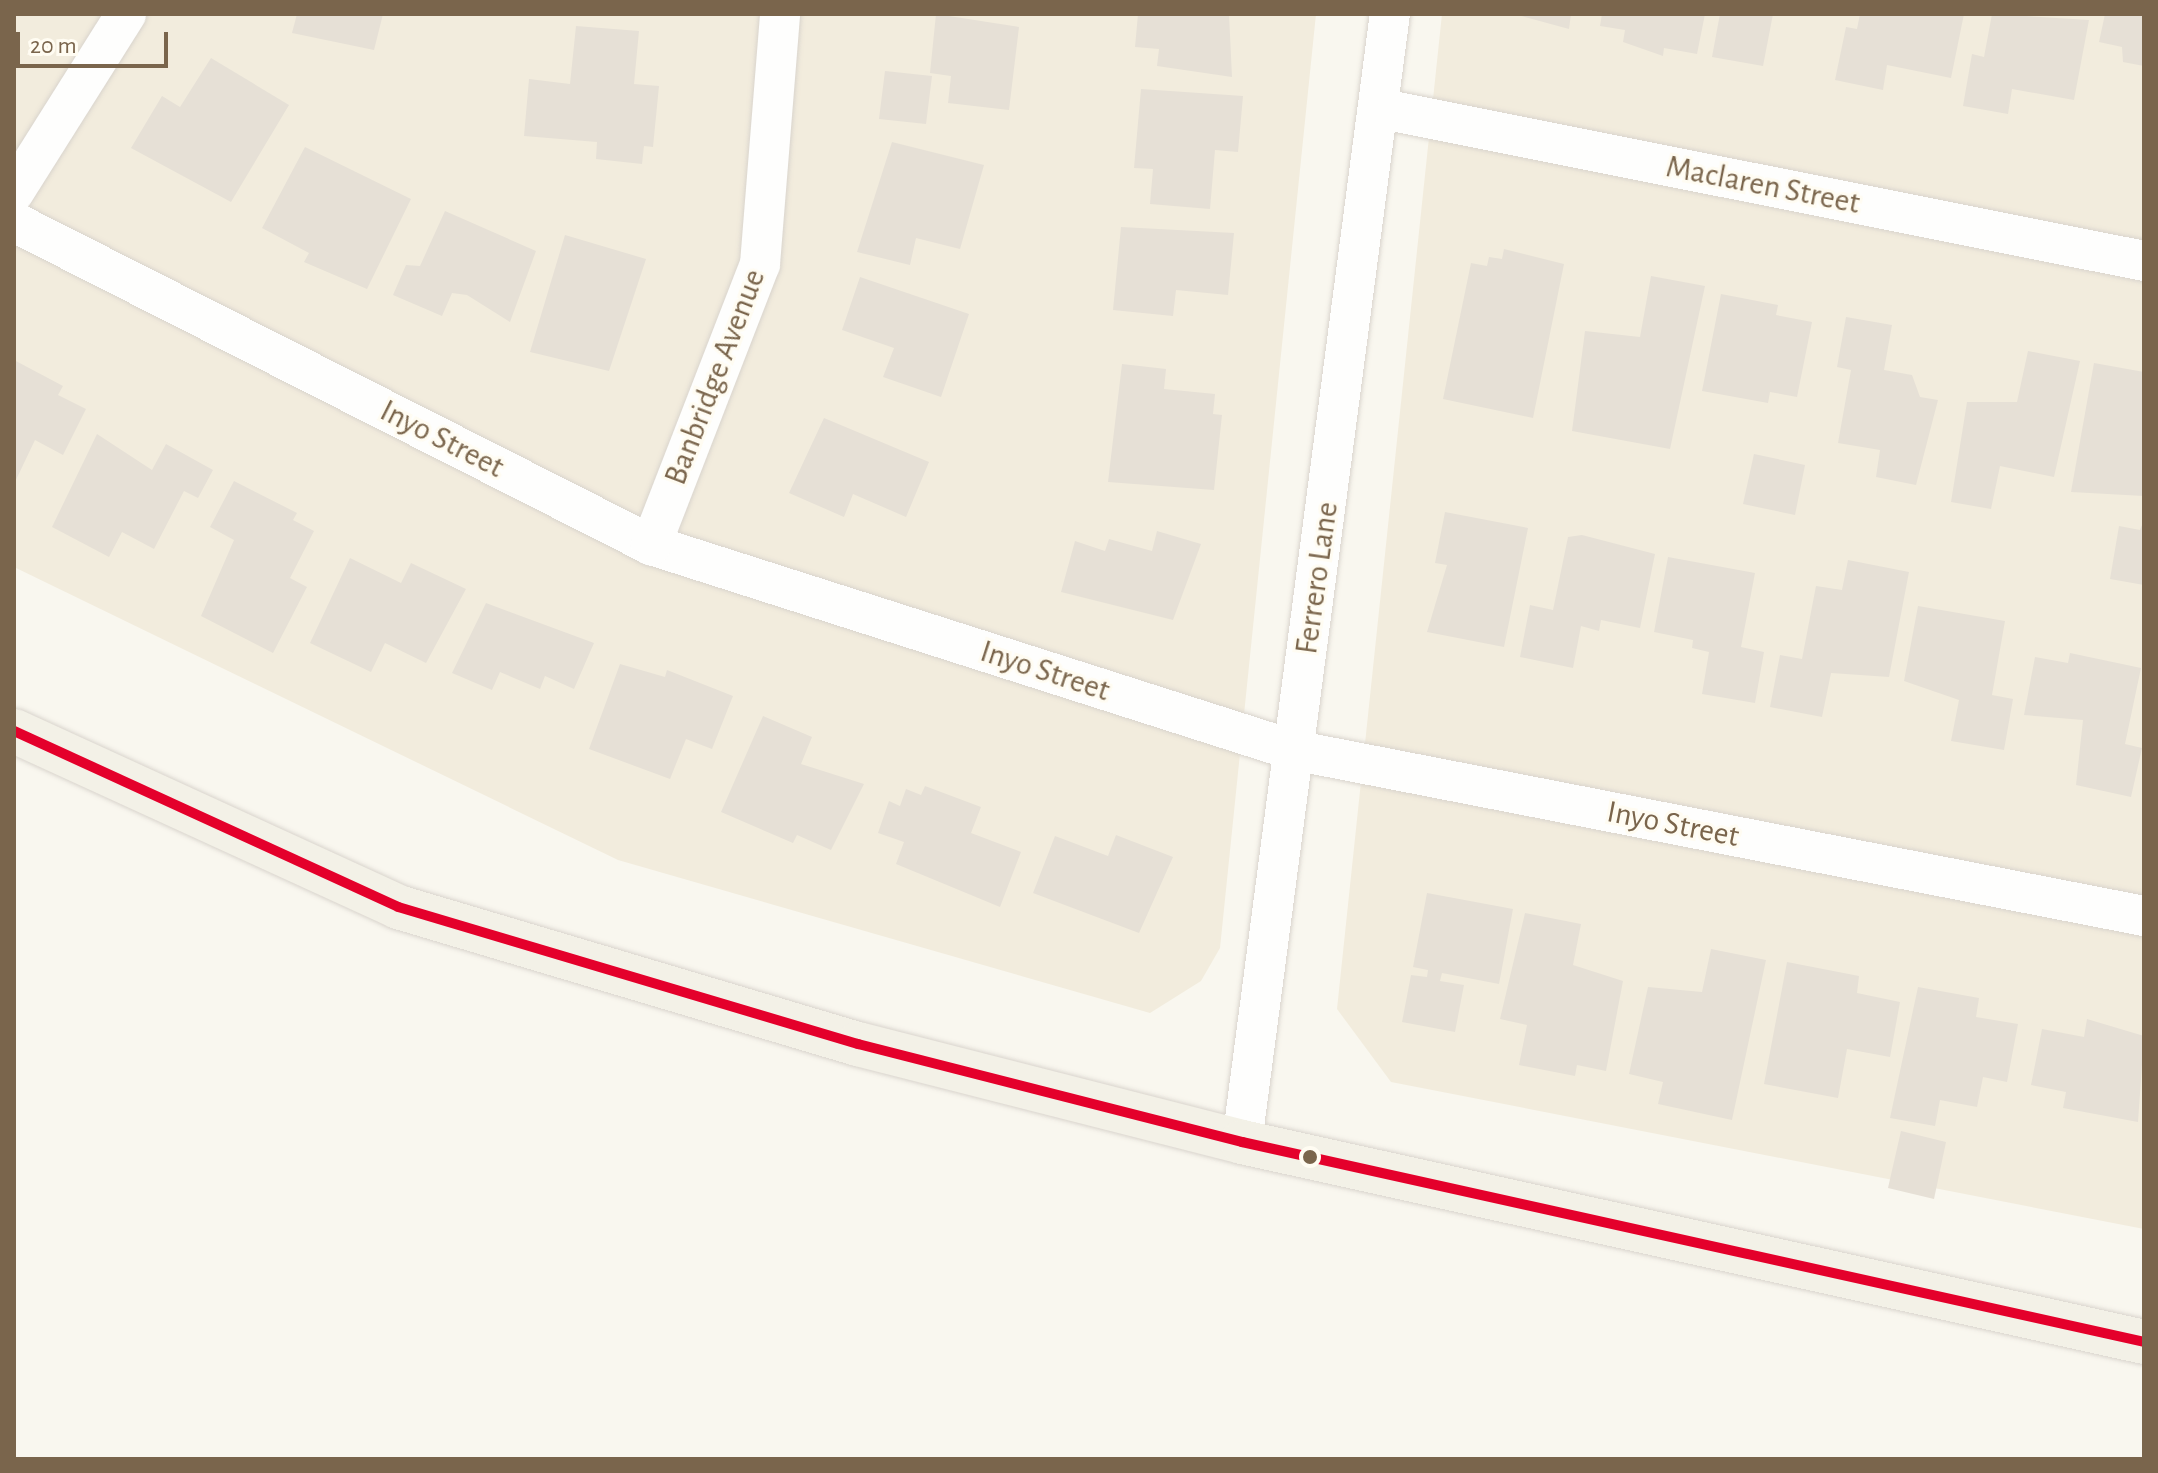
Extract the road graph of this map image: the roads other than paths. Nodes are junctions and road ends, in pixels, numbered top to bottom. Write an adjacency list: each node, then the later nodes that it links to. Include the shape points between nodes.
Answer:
1 (126, 14): 5 (street)
2 (780, 14): 8 (street, Banbridge Avenue, via 760,264)
3 (1390, 14): 4 (street, Ferrero Lane)
4 (1382, 109): 7 (street, Maclaren Street); 10 (street, Ferrero Lane)
5 (14, 192)
6 (14, 222): 8 (street, Inyo Street)
7 (2144, 261)
8 (651, 545): 10 (street, Inyo Street)
9 (14, 731): 12 (main road, via 398,907 858,1044)
10 (1293, 750): 11 (street, Inyo Street); 12 (street, Ferrero Lane)
11 (2144, 916)
12 (1242, 1142): 13 (main road)
13 (2144, 1342)

